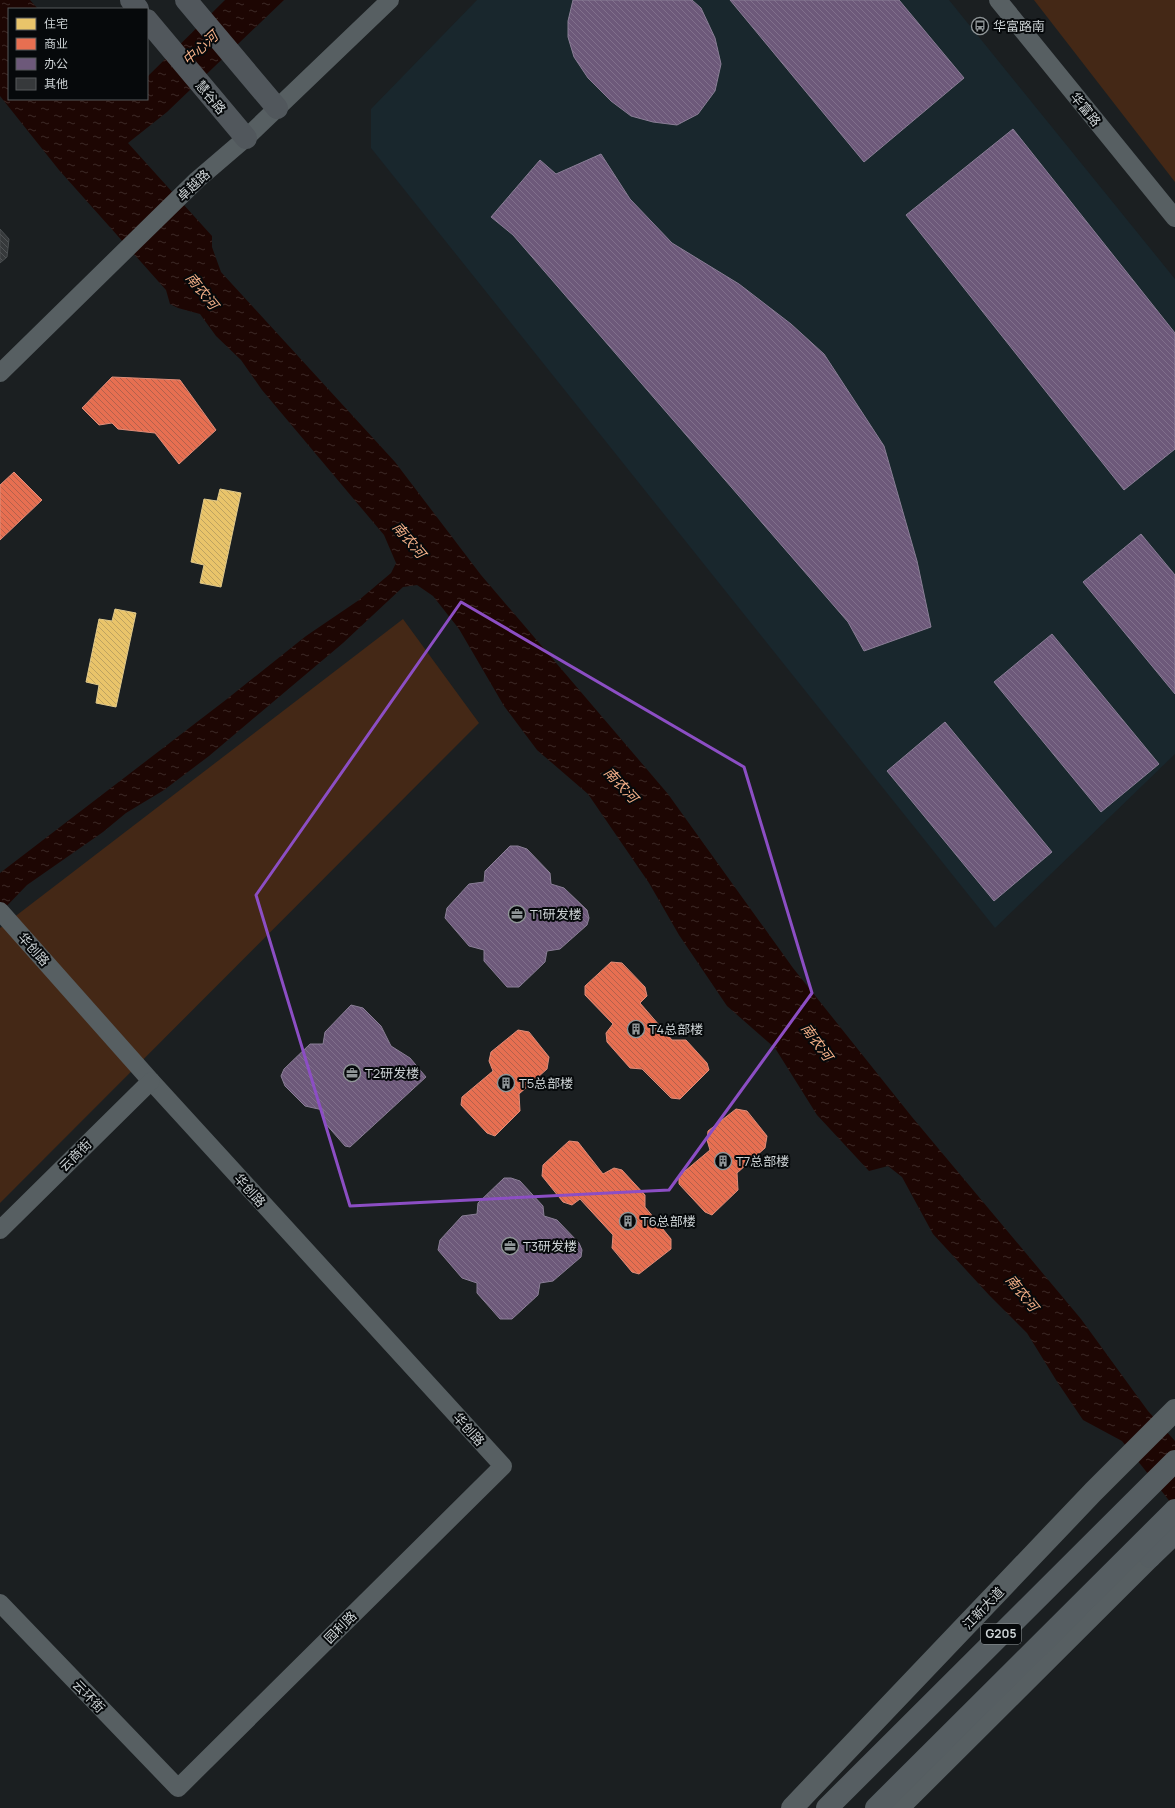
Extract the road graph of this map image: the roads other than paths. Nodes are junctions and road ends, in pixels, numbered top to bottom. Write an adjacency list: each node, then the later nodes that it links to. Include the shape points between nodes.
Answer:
1 (131, 0): 5 (main road)
2 (390, 0): 7 (street, 卓越路)
3 (998, 0): 9 (street, 华富路)
4 (189, 4): 7 (main road)
5 (137, 8)
6 (153, 28): 8 (main road, 慧谷路)
7 (277, 108): 8 (street, 卓越路)
8 (246, 138): 10 (street, 卓越路, via 197,180)
9 (1175, 218)
10 (0, 373)
11 (0, 911): 12 (street, 华创路)
12 (151, 1081): 13 (street, 云商街); 16 (street, 华创路)
13 (0, 1230)
14 (1175, 1410): 22 (street, 江新大道, via 1093,1492)
15 (1175, 1461): 23 (highway, G205)
16 (503, 1466): 21 (street, 园利路)
17 (1175, 1510): 24 (highway, G205)
18 (1175, 1533): 19 (highway)
19 (1150, 1557): 25 (street)
20 (0, 1603): 21 (street, 云环街)
21 (178, 1788)
22 (792, 1808)
23 (828, 1808)
24 (876, 1808)
25 (898, 1808)

